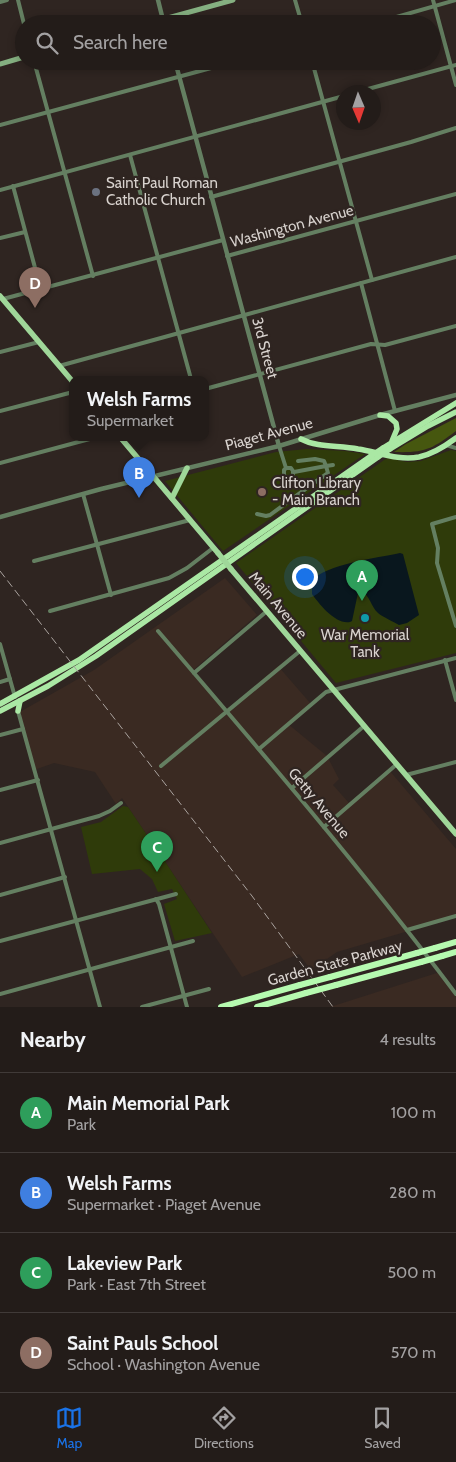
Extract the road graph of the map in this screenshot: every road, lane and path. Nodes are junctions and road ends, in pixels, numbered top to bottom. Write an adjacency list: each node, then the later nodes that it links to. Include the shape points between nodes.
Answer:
1 (7, 0): 8 (street)
2 (18, 0): 10 (street)
3 (158, 0): 11 (street)
4 (233, 0): 12 (main road)
5 (295, 0): 13 (street)
6 (433, 0): 9 (street)
7 (456, 0): 9 (street)
8 (0, 2)
9 (434, 6): 14 (street); 15 (street)
10 (22, 15)
11 (162, 15)
12 (184, 15)
13 (299, 15)
14 (403, 15)
15 (437, 15)
16 (441, 31): 20 (street)
17 (15, 60): 18 (main road)
18 (0, 64)
19 (456, 65): 20 (street)
20 (451, 67): 26 (street); 28 (street)
21 (36, 70): 32 (street)
22 (177, 70): 27 (street)
23 (204, 70): 27 (street)
24 (314, 70): 31 (street)
25 (440, 70): 29 (street)
26 (441, 70)
27 (179, 77): 32 (street); 35 (street)
28 (456, 85)
29 (381, 86)
30 (336, 98): 31 (street)
31 (323, 102): 35 (street); 37 (street)
32 (48, 112): 33 (street); 38 (street)
33 (0, 125)
34 (456, 128): 37 (street)
35 (195, 138): 36 (street); 42 (street)
36 (130, 154): 38 (street); 49 (street)
37 (340, 162): 42 (street); 43 (street)
38 (64, 172): 39 (street); 50 (street)
39 (13, 186): 40 (street); 44 (street)
40 (0, 190)
41 (456, 194): 43 (street, Washington Avenue)
42 (211, 197): 46 (street)
43 (355, 222): 47 (street, Washington Avenue); 51 (street)
44 (25, 232): 45 (street); 53 (street)
45 (0, 238)
46 (223, 240): 47 (street, Washington Avenue); 49 (street, Washington Avenue)
47 (227, 256): 55 (street, 3rd Street)
48 (456, 257): 51 (street)
49 (159, 258): 50 (street, Washington Avenue); 57 (street)
50 (93, 276): 53 (street, Washington Avenue)
51 (372, 280): 52 (street)
52 (361, 283): 55 (street); 59 (street)
53 (40, 290): 54 (street, Washington Avenue)
54 (1, 298): 58 (main road)
55 (243, 316): 57 (street); 62 (street, 3rd Street)
56 (456, 326): 59 (street)
57 (179, 334): 61 (street); 63 (street)
58 (39, 342): 60 (street); 61 (main road)
59 (377, 345): 62 (street); 70 (street)
60 (0, 352)
61 (60, 366): 64 (main road)
62 (259, 374): 65 (street); 78 (street, 3rd Street)
63 (190, 376)
64 (69, 377)
65 (209, 388)
66 (69, 393): 69 (street)
67 (456, 395): 70 (street, Piaget Avenue)
68 (456, 403): 77 (highway)
69 (0, 411)
70 (396, 411): 72 (street, Piaget Avenue)
71 (456, 412): 113 (highway, bridge, via 378,457 96,656 65,676)
72 (380, 415): 74 (street, Piaget Avenue); 77 (highway, via 388,416 396,423)
73 (456, 438): 79 (highway)
74 (301, 440): 78 (street, Piaget Avenue); 79 (highway, via 404,458 426,455)
75 (81, 441): 82 (street)
76 (123, 441): 88 (main road, Main Avenue)
77 (392, 442): 113 (highway, bridge, via 79,660)
78 (279, 446): 85 (street, Piaget Avenue); 86 (street)
79 (446, 446): 80 (street)
80 (456, 448)
81 (298, 461): 84 (street, via 315,459)
82 (0, 463)
83 (333, 465): 84 (street)
84 (326, 466): 87 (street); 90 (street, via 328,473)
85 (187, 468): 88 (street, Piaget Avenue); 92 (main road)
86 (286, 468): 87 (street); 89 (street, via 284,477)
87 (294, 472): 89 (street)
88 (153, 476): 91 (street, Piaget Avenue); 92 (main road, Main Avenue)
89 (292, 478): 90 (street)
90 (304, 490): 93 (street, via 270,515)
91 (83, 494): 94 (street, Piaget Avenue); 97 (street)
92 (172, 498): 96 (main road, Main Avenue)
93 (257, 514)
94 (0, 517)
95 (456, 517): 103 (street, via 432,524 438,548 437,563)
96 (190, 520): 97 (street); 98 (main road, Main Avenue)
97 (97, 545): 99 (street); 100 (street)
98 (214, 548): 100 (street, via 169,578); 102 (main road, Main Avenue, bridge)
99 (34, 561)
100 (111, 595): 101 (street)
101 (50, 611)
102 (267, 611): 106 (main road, Main Avenue); 109 (street)
103 (456, 626)
104 (158, 631): 109 (street, Getty Avenue)
105 (0, 644): 110 (street)
106 (300, 651): 112 (main road, Main Avenue); 116 (street)
107 (456, 658): 108 (street)
108 (445, 660): 112 (street); 114 (street)
109 (194, 673): 116 (street, Getty Avenue)
110 (10, 679): 111 (street); 113 (street)
111 (0, 682)
112 (333, 690): 119 (main road, Main Avenue); 122 (street, via 326,692)
113 (17, 699): 115 (highway); 117 (highway); 118 (highway)
114 (456, 700)
115 (0, 704)
116 (227, 710): 122 (street, Getty Avenue); 125 (street)
117 (0, 711)
118 (18, 711): 120 (street)
119 (364, 726): 124 (main road, Main Avenue); 128 (street)
120 (23, 730): 121 (street); 127 (street)
121 (0, 735)
122 (259, 750): 128 (street, Getty Avenue)
123 (456, 762): 126 (street)
124 (397, 764): 126 (main road, Main Avenue); 131 (street)
125 (161, 766)
126 (406, 775): 133 (main road, Main Avenue)
127 (38, 780): 129 (street); 132 (street)
128 (292, 788): 131 (street, Getty Avenue)
129 (0, 790)
130 (120, 802): 132 (street, via 101,816)
131 (324, 827): 141 (street, Getty Avenue)
132 (52, 829): 134 (street); 135 (street)
133 (456, 834)
134 (0, 843)
135 (65, 877): 137 (street); 140 (street)
136 (176, 894): 138 (street)
137 (0, 895)
138 (156, 899): 140 (street); 145 (street)
139 (456, 916): 141 (street)
140 (76, 921): 142 (street); 147 (street)
141 (408, 930): 150 (street, Getty Avenue)
142 (0, 941)
143 (193, 941): 145 (street)
144 (456, 942): 155 (highway, Garden State Parkway, bridge)
145 (171, 947): 147 (street); 151 (street)
146 (456, 952): 156 (highway, Garden State Parkway, bridge)
147 (90, 970): 149 (street); 152 (street)
148 (209, 989): 151 (street)
149 (0, 994)
150 (456, 994)
151 (184, 996): 153 (street); 154 (street)
152 (100, 1007)
153 (142, 1007)
154 (188, 1007)
155 (221, 1007)
156 (257, 1007)

